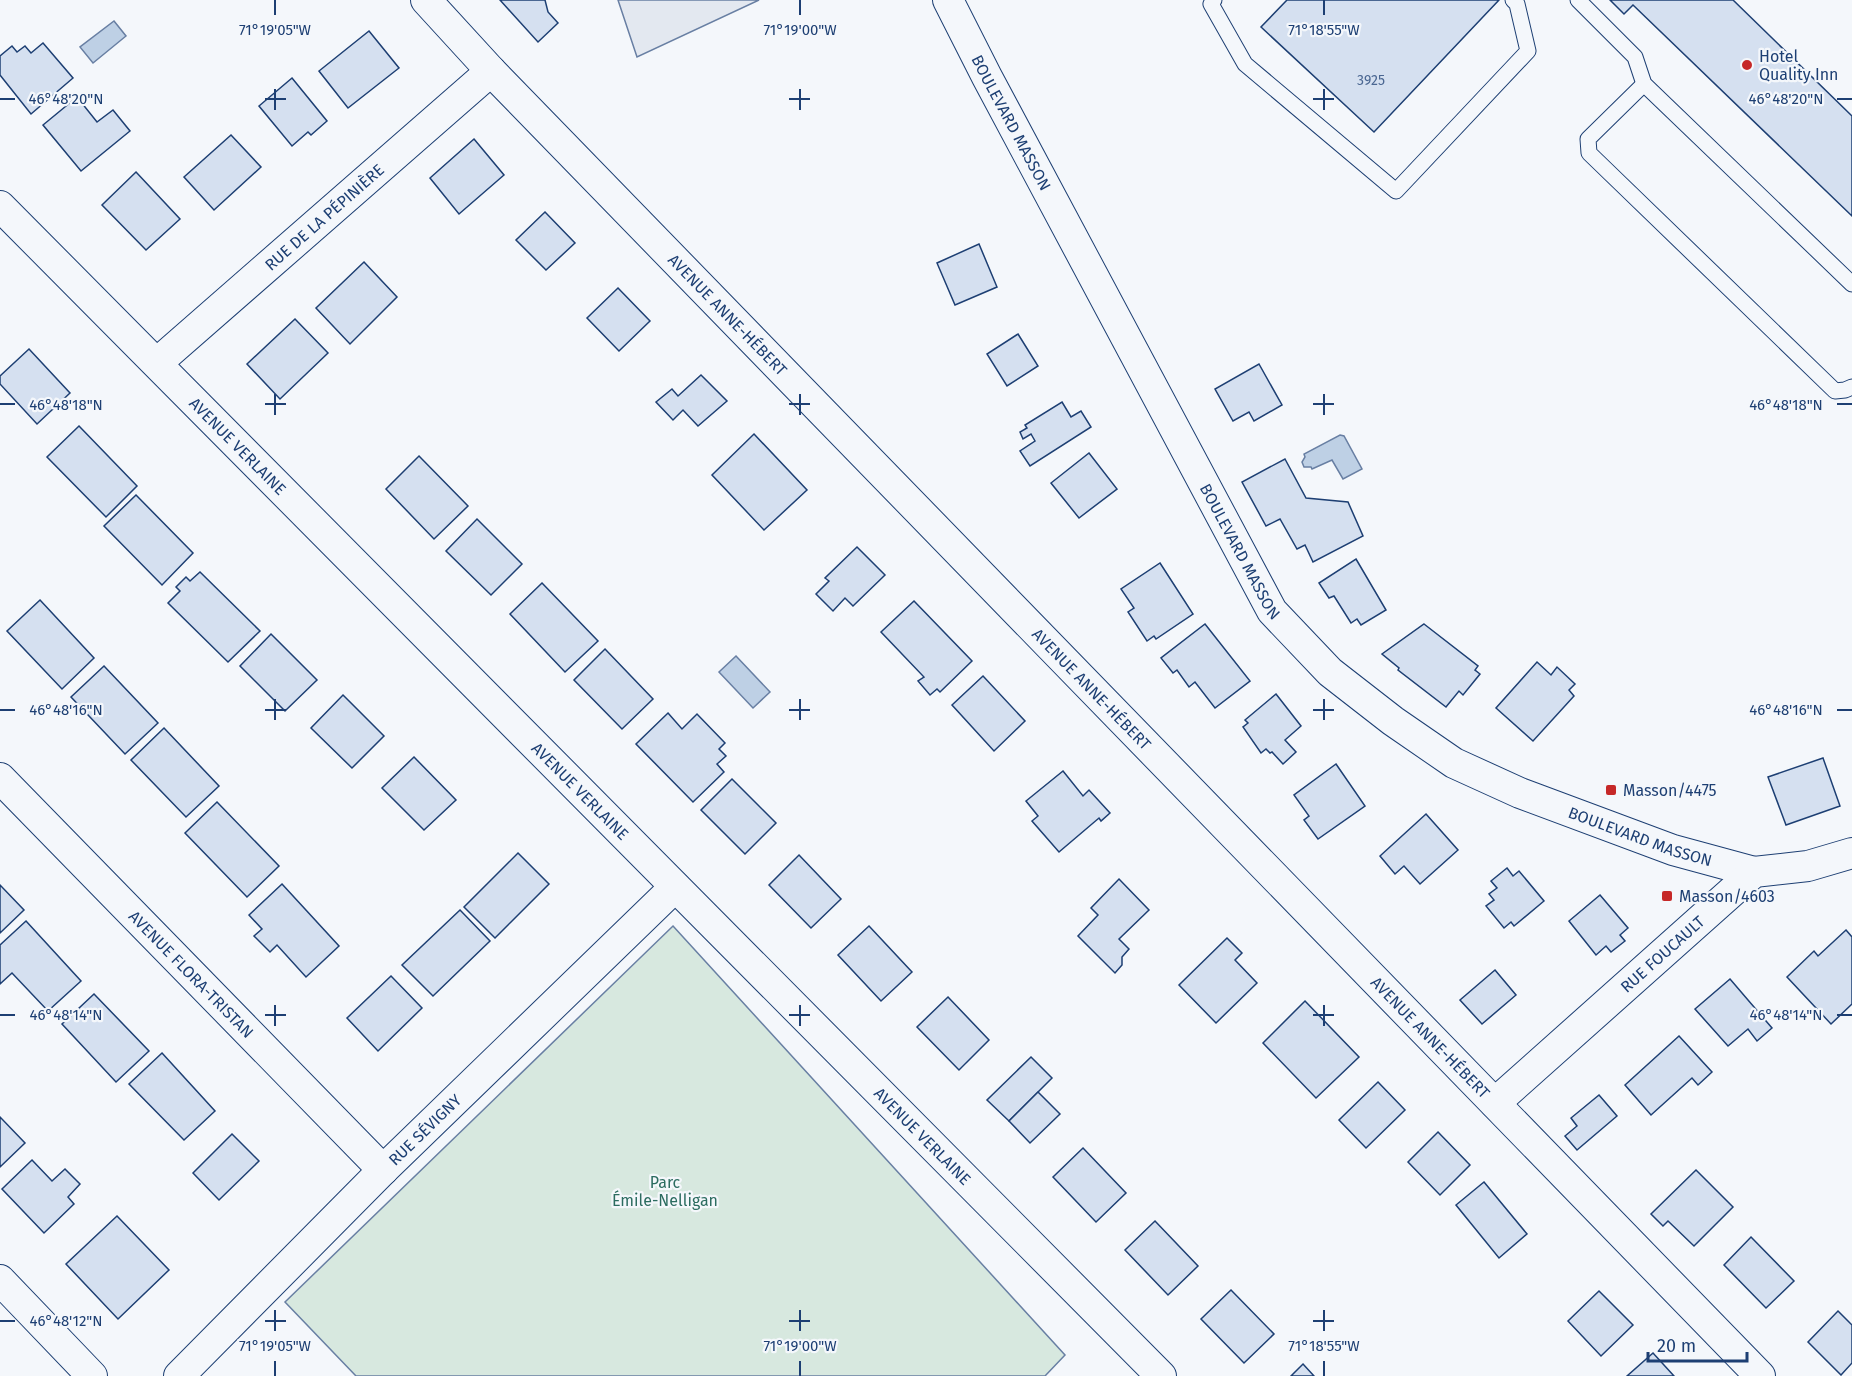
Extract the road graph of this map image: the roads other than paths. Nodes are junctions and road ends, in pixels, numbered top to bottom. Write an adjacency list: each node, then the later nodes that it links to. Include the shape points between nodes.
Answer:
1 (426, 0): 6 (street, AVENUE ANNE-HÉBERT)
2 (948, 0): 14 (street, BOULEVARD MASSON, via 1193,464 1279,618 1330,672 1454,763 1520,793 1672,850)
3 (1513, 0): 5 (lane, via 1528,51 1396,191 1245,64)
4 (1578, 0): 7 (lane, via 1635,57)
5 (1212, 1)
6 (492, 71): 10 (street, RUE DE LA PÉPINIÈRE); 16 (street, AVENUE ANNE-HÉBERT)
7 (1644, 84): 9 (lane); 11 (lane, via 1588,140 1589,153 1835,391)
8 (0, 206): 10 (street, AVENUE VERLAINE)
9 (1852, 284)
10 (158, 363): 15 (street, AVENUE VERLAINE)
11 (1852, 387)
12 (0, 778): 17 (street, AVENUE FLORA-TRISTAN)
13 (1852, 853): 14 (street, via 1808,866)
14 (1754, 872): 16 (street, RUE FOUCAULT)
15 (675, 886): 17 (street, RUE SÉVIGNY); 21 (street, AVENUE VERLAINE)
16 (1495, 1103): 22 (street, AVENUE ANNE-HÉBERT)
17 (383, 1170): 20 (street, RUE SÉVIGNY)
18 (0, 1280): 19 (street)
19 (92, 1376)
20 (179, 1376)
21 (1161, 1376)
22 (1760, 1376)

